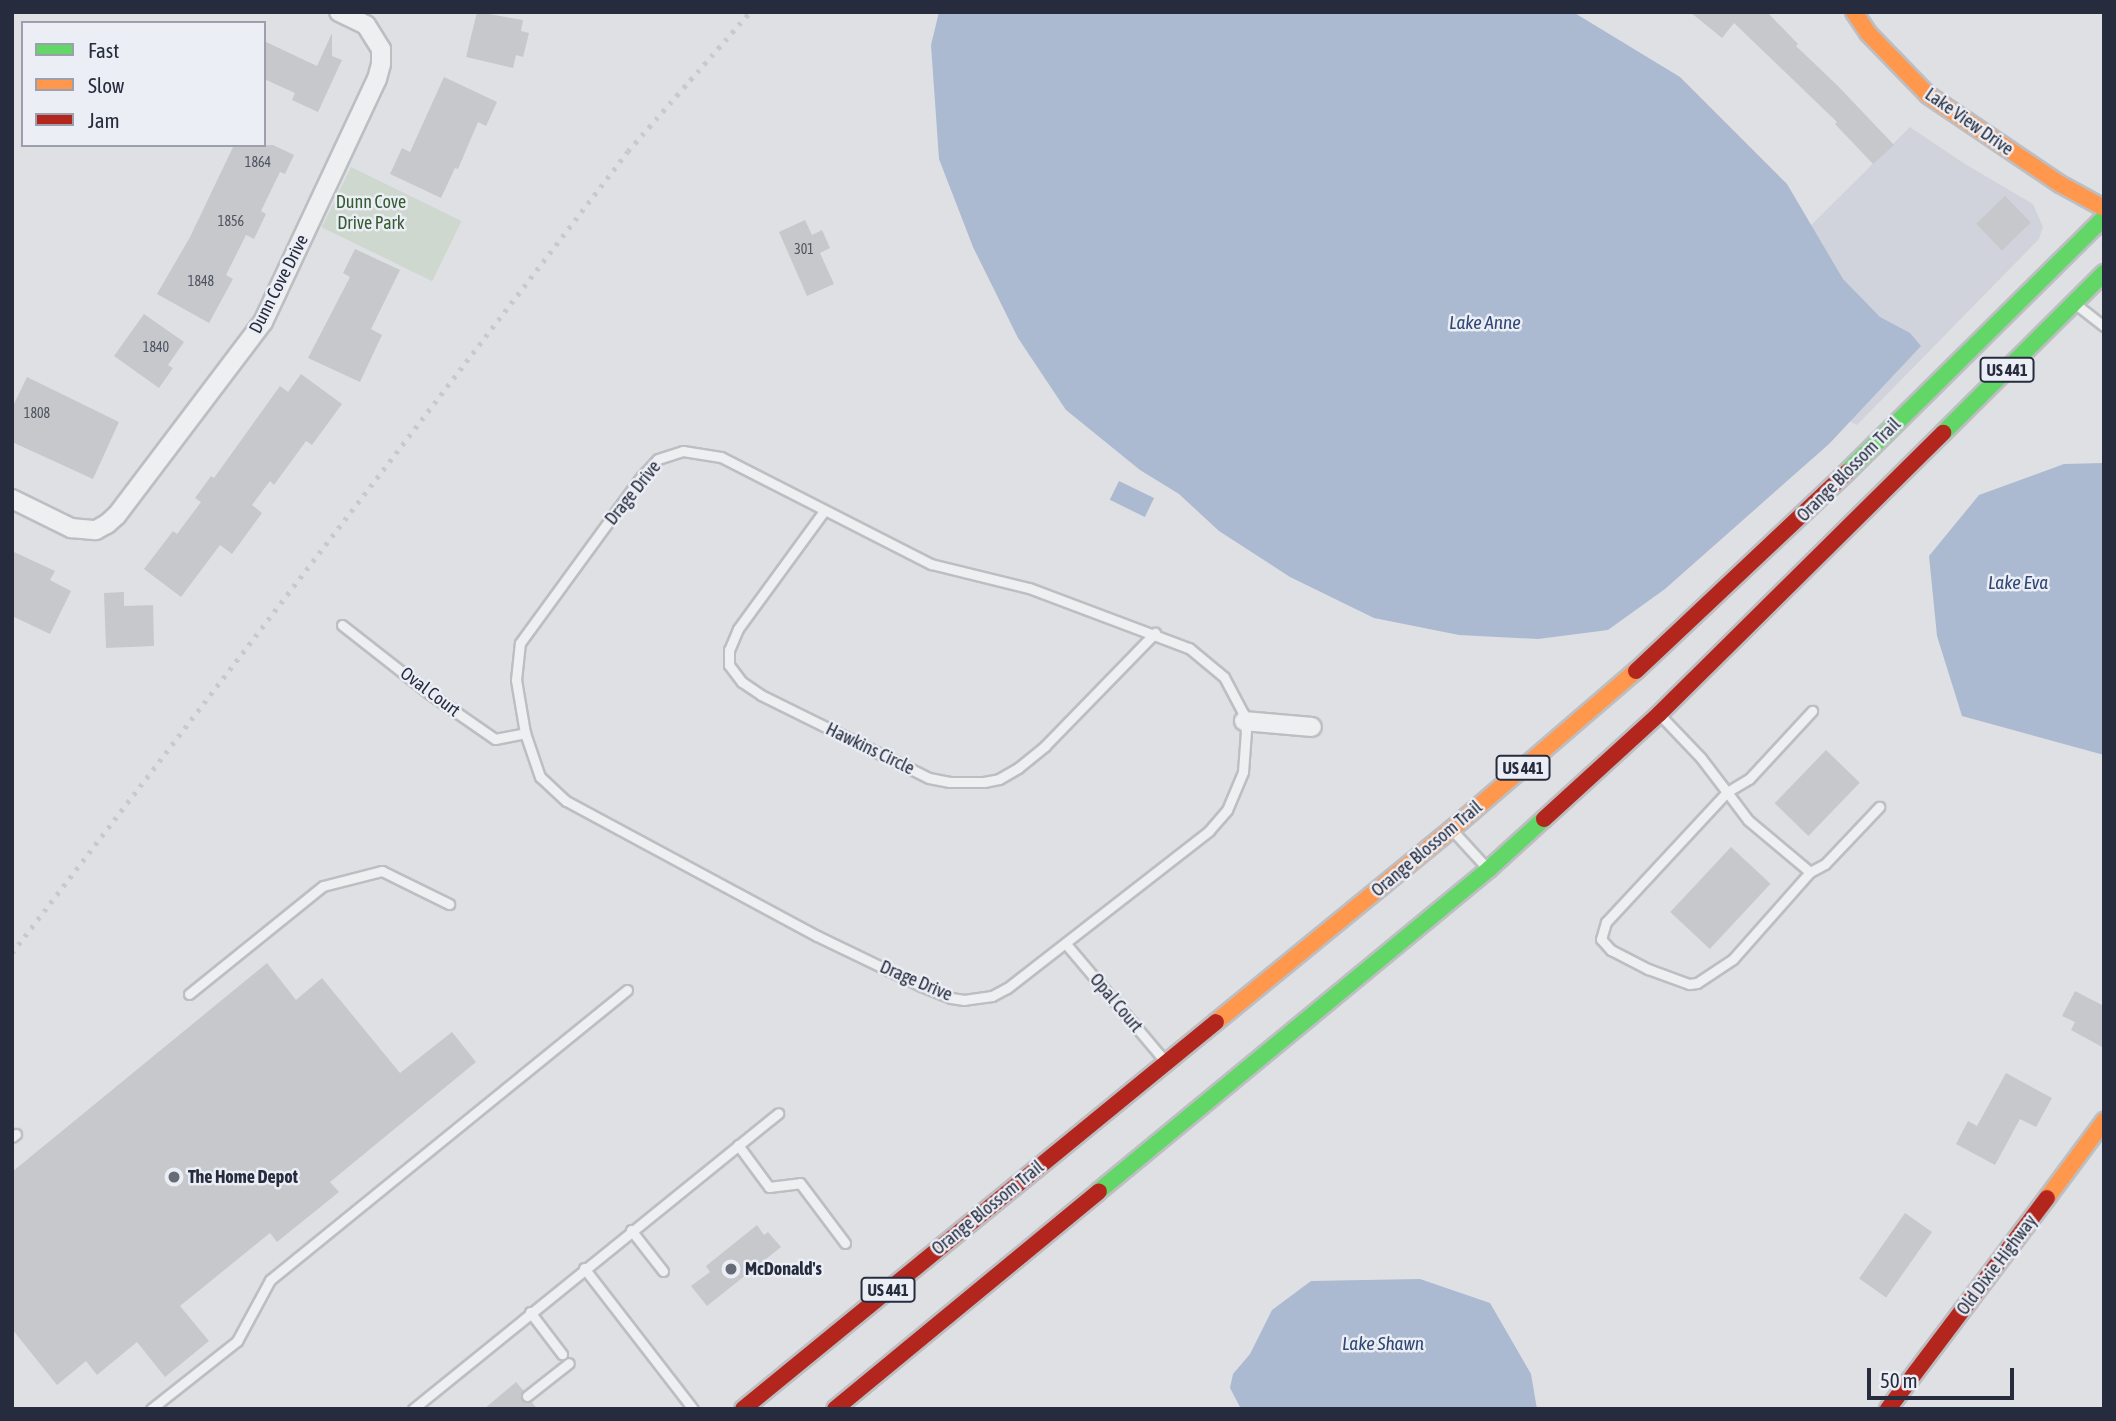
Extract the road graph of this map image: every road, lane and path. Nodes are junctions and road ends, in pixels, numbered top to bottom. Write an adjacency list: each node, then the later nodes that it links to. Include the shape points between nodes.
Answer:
1 (339, 12): 8 (street, Dunn Cove Drive, via 366,25 381,50 381,64 263,322 107,524 96,530 71,528)
2 (1854, 12): 3 (main road, Lake View Drive, via 1868,33 1928,95 2060,184)
3 (2104, 208)
4 (2104, 218): 19 (main road, Orange Blossom Trail / US 441, via 1719,596)
5 (2104, 273): 6 (main road, US 441)
6 (2074, 303): 7 (lane); 13 (main road, US 441)
7 (2104, 326)
8 (12, 499)
9 (824, 511): 11 (lane, Drage Drive, via 942,568 1029,588); 11 (lane, Hawkins Circle, via 738,629 729,650 729,665 742,682 761,695 929,778 984,782 1018,768); 16 (lane, Drage Drive, via 720,457 683,451 658,459 520,643 516,680)
10 (342, 625): 16 (lane, Oval Court, via 495,739)
11 (1155, 633): 14 (lane, Drage Drive, via 1210,662 1235,693)
12 (1812, 711): 17 (lane, via 1749,779)
13 (1659, 714): 17 (lane); 20 (main road, US 441)
14 (1244, 721): 15 (street); 23 (lane, Drage Drive, via 1243,772 1221,819)
15 (1312, 727)
16 (525, 733): 23 (lane, Drage Drive, via 540,777 566,801 817,936 951,998 992,996)
17 (1727, 792): 21 (lane, via 1748,820); 21 (lane, via 1606,922 1601,939 1611,950 1675,981 1697,983 1733,958)
18 (1879, 807): 21 (lane, via 1825,864)
19 (1452, 829): 20 (lane); 26 (main road, Orange Blossom Trail / US 441)
20 (1489, 869): 42 (main road, US 441)
21 (1810, 872)
22 (449, 904): 25 (lane, via 382,871 323,886)
23 (1066, 944): 26 (lane, Opal Court)
24 (627, 990): 39 (lane, via 270,1280 237,1341)
25 (188, 994)
26 (1166, 1062): 41 (main road, Orange Blossom Trail / US 441)
27 (778, 1113): 29 (lane)
28 (2104, 1121): 43 (main road, Old Dixie Highway)
29 (737, 1145): 30 (lane); 31 (lane, via 769,1187 800,1183)
30 (631, 1230): 32 (lane); 33 (lane)
31 (845, 1243)
32 (583, 1268): 34 (lane); 40 (lane)
33 (663, 1271)
34 (530, 1312): 35 (lane); 38 (lane)
35 (562, 1354)
36 (569, 1363): 37 (lane)
37 (527, 1396)
38 (417, 1408)
39 (151, 1409)
40 (693, 1409)
41 (743, 1409)
42 (835, 1409)
43 (1888, 1409)

